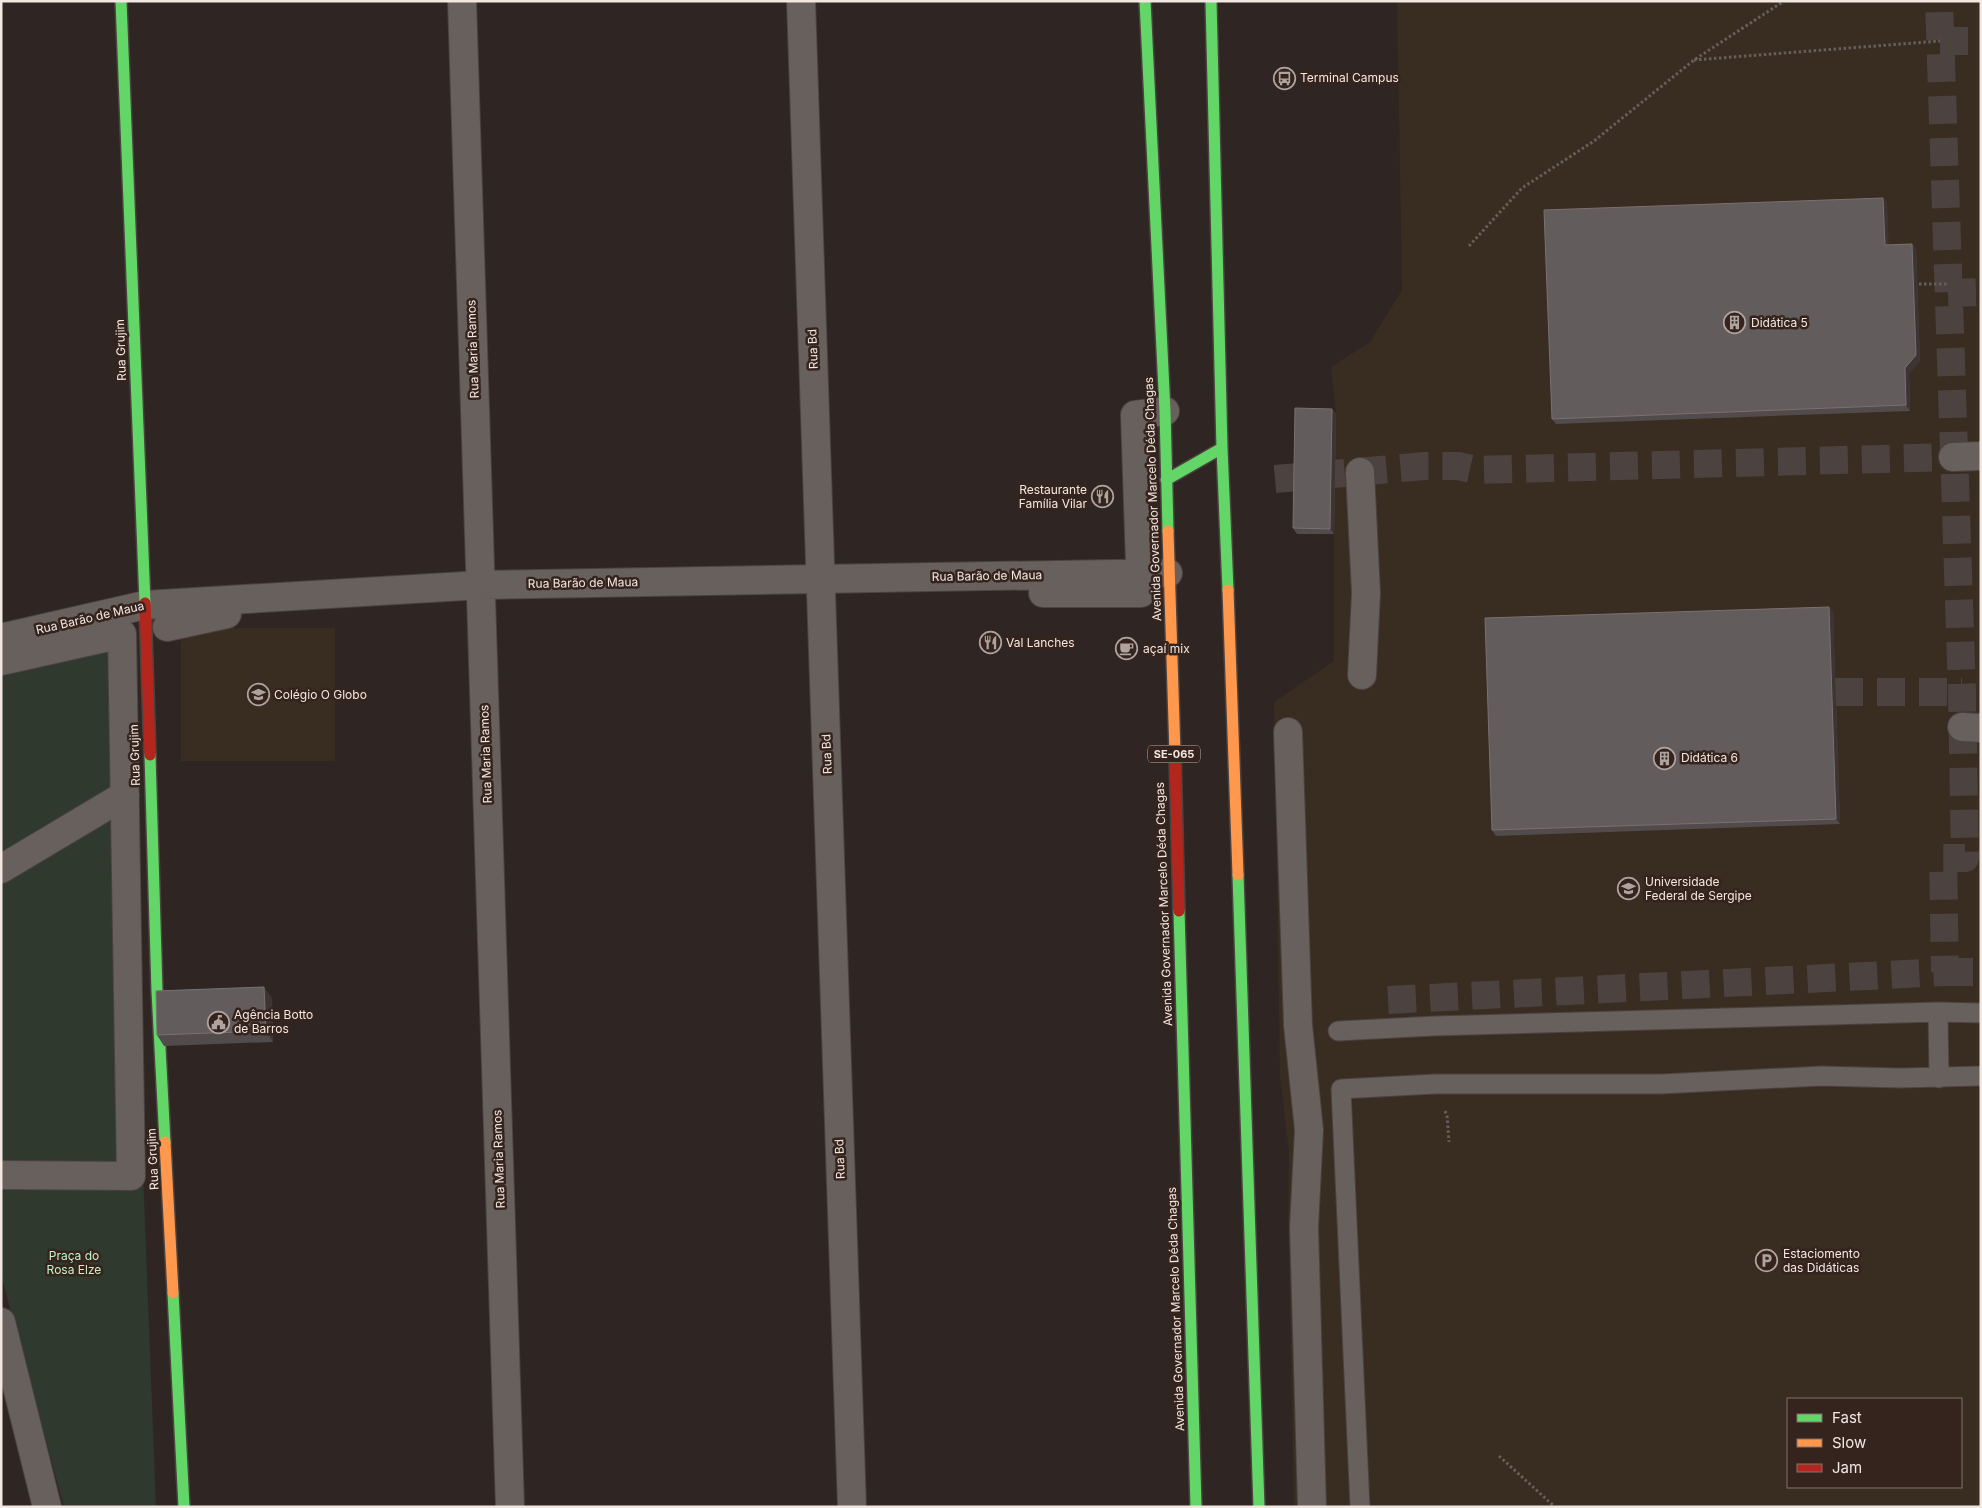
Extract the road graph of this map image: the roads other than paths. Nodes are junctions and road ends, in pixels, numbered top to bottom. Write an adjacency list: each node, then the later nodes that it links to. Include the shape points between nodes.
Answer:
1 (121, 1): 17 (main road, Rua Grujim)
2 (462, 1): 14 (street, Rua Maria Ramos)
3 (801, 1): 13 (street, Rua Bd)
4 (1145, 1): 6 (main road, Avenida Governador Marcelo Déda Chagas / SE-065)
5 (1211, 1): 7 (main road)
6 (1165, 411): 11 (main road, Avenida Governador Marcelo Déda Chagas / SE-065); 12 (street, via 1135,415)
7 (1222, 448): 11 (main road); 37 (main road, via 1259,1460)
8 (1981, 456): 9 (street)
9 (1953, 457)
10 (1360, 472): 21 (street, via 1366,592)
11 (1166, 480): 12 (main road, Avenida Governador Marcelo Déda Chagas / SE-065)
12 (1155, 573): 13 (street, Rua Barão de Maua); 36 (main road, Avenida Governador Marcelo Déda Chagas / SE-065)
13 (821, 586): 14 (street, Rua Barão de Maua); 35 (street, Rua Bd)
14 (481, 591): 15 (street); 17 (street, Rua Barão de Maua); 34 (street, Rua Maria Ramos)
15 (790, 594)
16 (449, 598): 18 (street, via 224,614)
17 (145, 605): 19 (street, Rua Barão de Maua); 33 (main road, Rua Grujim, via 157,991)
18 (167, 627)
19 (1, 638)
20 (1, 661): 23 (street, via 122,634)
21 (1362, 675)
22 (1288, 732): 38 (street, via 1298,1025 1310,1130 1304,1227)
23 (125, 795): 24 (street); 30 (street, via 131,1176)
24 (1, 869)
25 (1938, 1012): 26 (lane); 27 (lane); 29 (lane)
26 (1981, 1013)
27 (1338, 1031)
28 (1981, 1076): 29 (lane)
29 (1939, 1078): 39 (lane, via 1821,1076 1661,1084 1435,1084 1341,1089)
30 (1, 1175)
31 (1, 1322): 32 (street)
32 (48, 1507)
33 (184, 1507)
34 (510, 1507)
35 (852, 1507)
36 (1196, 1507)
37 (1258, 1507)
38 (1312, 1507)
39 (1360, 1507)

